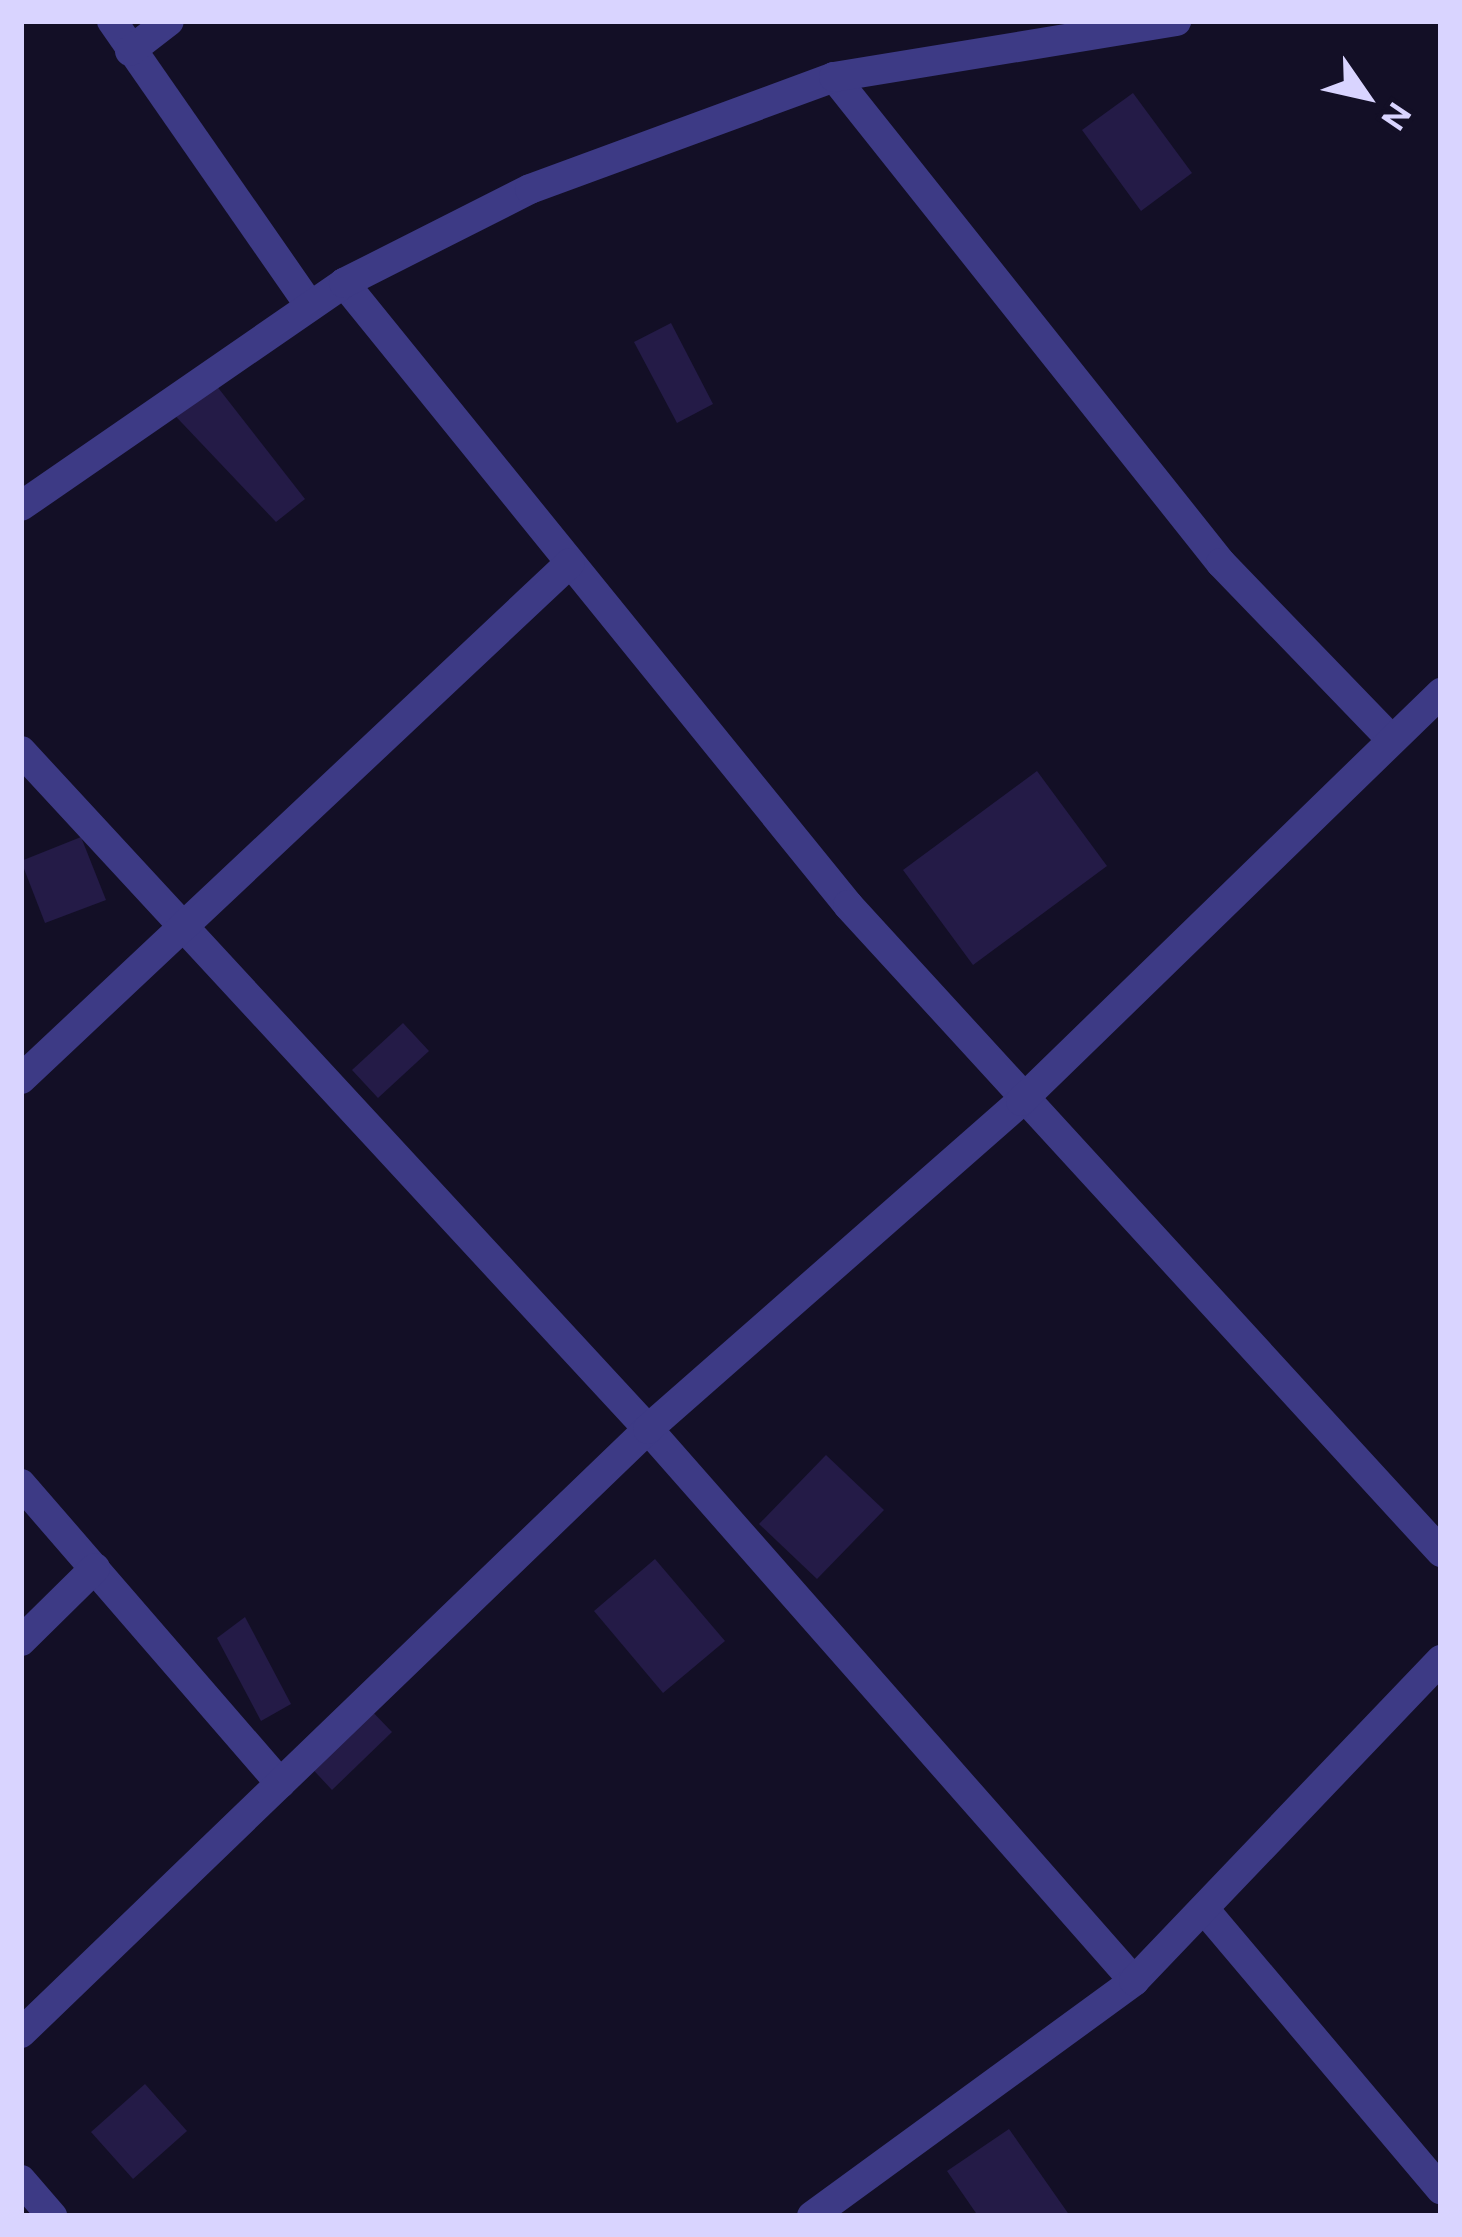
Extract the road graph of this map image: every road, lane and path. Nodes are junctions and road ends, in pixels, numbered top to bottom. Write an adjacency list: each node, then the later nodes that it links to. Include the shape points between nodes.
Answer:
1 (112, 21): 4 (street)
2 (169, 21): 4 (street)
3 (1176, 21): 5 (street)
4 (130, 51): 7 (street)
5 (834, 77): 6 (street, via 530,189); 11 (street, via 1221,563)
6 (344, 283): 7 (street); 9 (street)
7 (310, 306): 8 (street)
8 (21, 506)
9 (570, 563): 13 (street); 15 (street)
10 (1441, 693): 11 (street)
11 (1391, 739): 15 (street)
12 (21, 751): 13 (street)
13 (184, 931): 14 (street); 16 (street)
14 (21, 1079)
15 (1021, 1101): 16 (street); 18 (street)
16 (648, 1429): 22 (street); 24 (street)
17 (21, 1484): 19 (street)
18 (1441, 1552)
19 (95, 1568): 20 (street); 22 (street)
20 (21, 1641)
21 (1441, 1660): 23 (street)
22 (280, 1783): 25 (street)
23 (1204, 1909): 24 (street); 27 (street)
24 (1134, 1981): 29 (street)
25 (21, 2033)
26 (21, 2180): 28 (street)
27 (1441, 2188)
28 (52, 2216)
29 (812, 2216)

